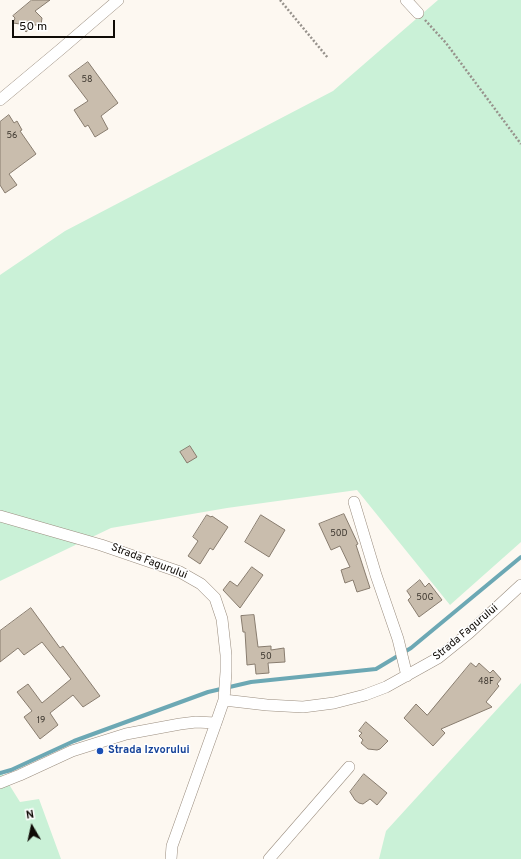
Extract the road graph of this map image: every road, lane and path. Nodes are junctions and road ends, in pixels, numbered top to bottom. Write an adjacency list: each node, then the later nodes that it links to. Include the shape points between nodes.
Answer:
1 (118, 0): 6 (street)
2 (280, 0): 5 (path)
3 (406, 0): 4 (street)
4 (418, 12): 7 (path, via 446,43)
5 (328, 58)
6 (0, 100)
7 (521, 144)
8 (354, 502): 11 (street)
9 (0, 516): 12 (street, Strada Fagurului, via 124,552 180,572 201,584 215,598 222,619 226,655)
10 (521, 585): 11 (street, Strada Fagurului, via 438,658)
11 (407, 676): 12 (street, Strada Fagurului, via 365,695 303,707 267,705)
12 (224, 697): 13 (street, Strada Fagurului)
13 (216, 723): 15 (street, via 196,722 126,734 72,751); 16 (street, Strada Fagurului, via 172,846)
14 (349, 767): 17 (street)
15 (0, 783)
16 (171, 859)
17 (269, 859)

